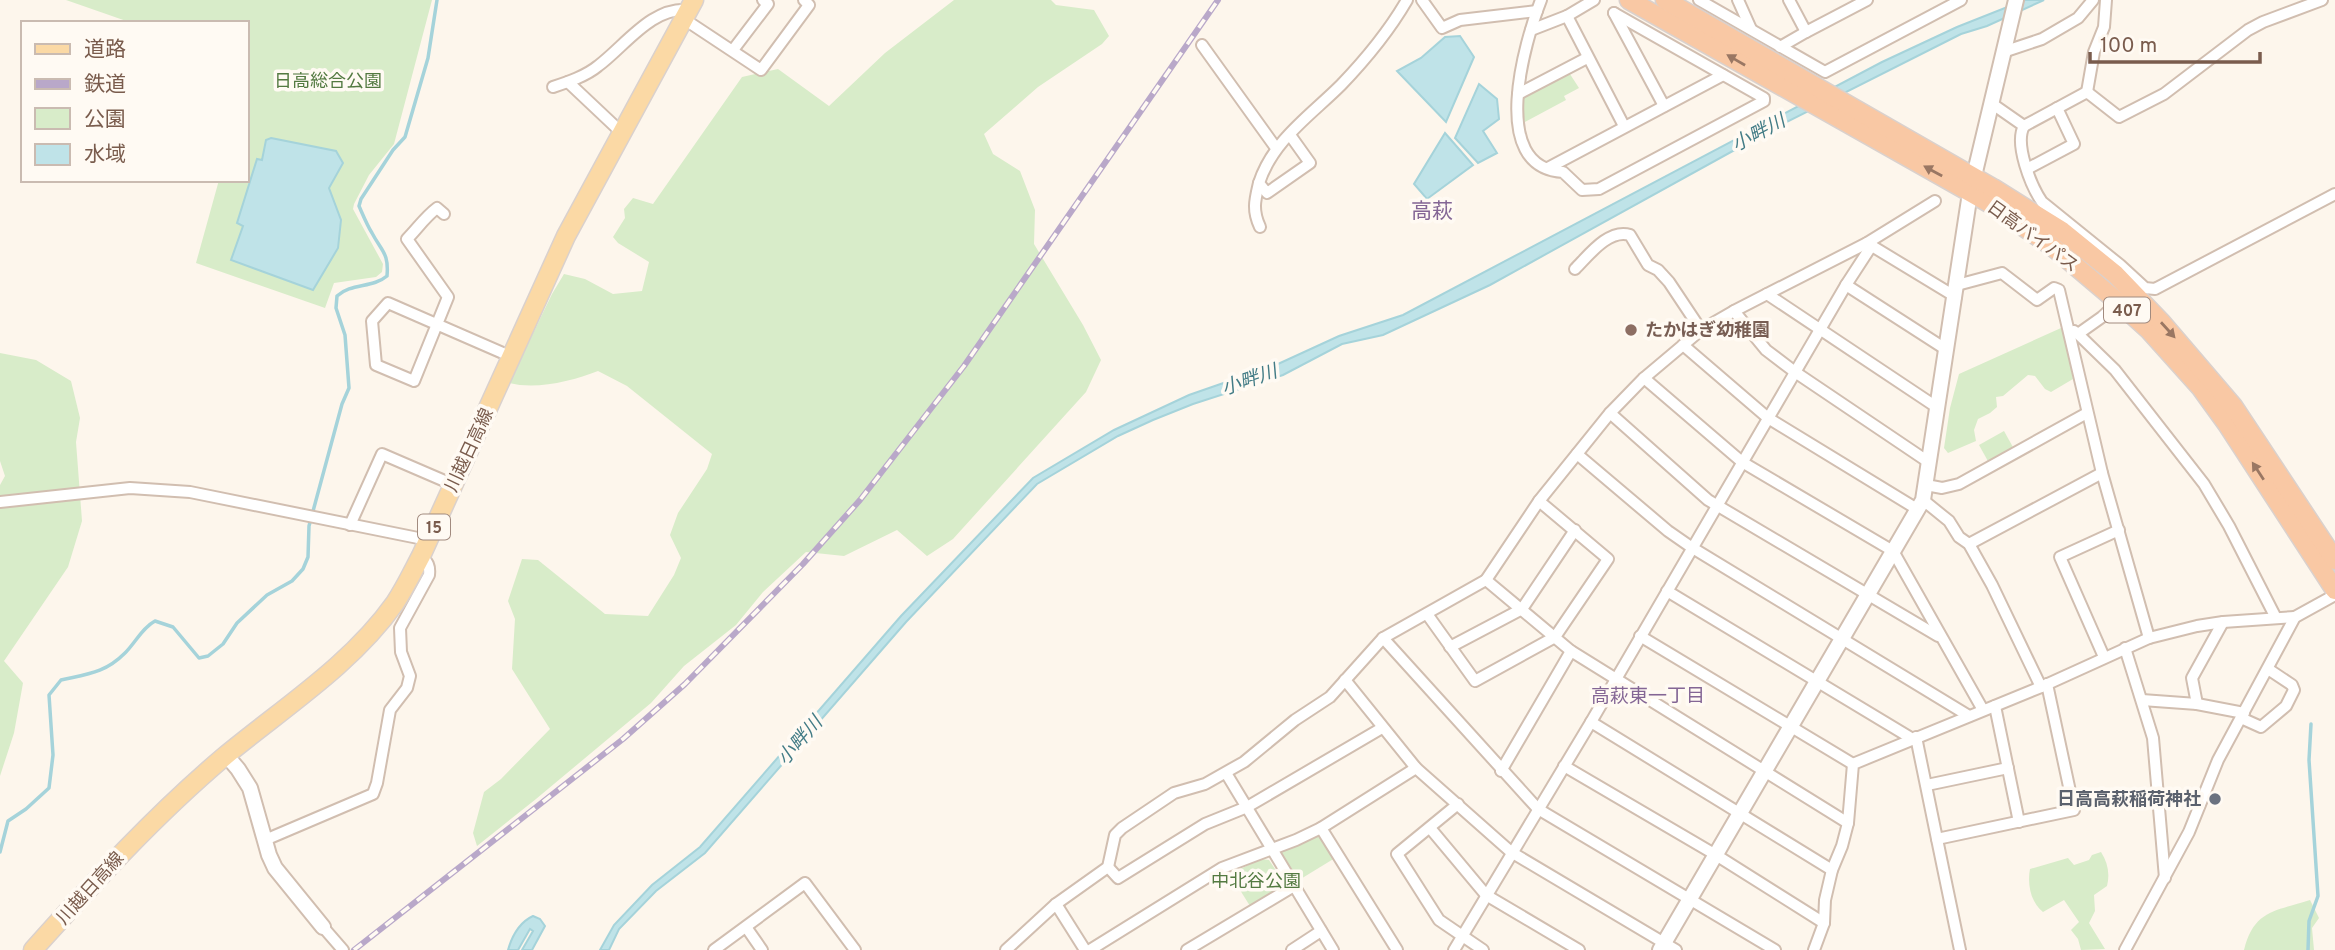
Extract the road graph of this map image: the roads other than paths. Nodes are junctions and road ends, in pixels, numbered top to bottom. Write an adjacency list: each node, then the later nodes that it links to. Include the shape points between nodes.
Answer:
1 (763, 0): 28 (street, via 768,4)
2 (804, 0): 28 (street, via 809,5 761,70)
3 (1407, 0): 42 (street, via 1369,55)
4 (1422, 0): 20 (street, via 1442,28 1460,20)
5 (1541, 0): 20 (street)
6 (1594, 0): 22 (street)
7 (1629, 0): 47 (highway, 日高バイパス / 407, one-way to 7, via 1836,117)
8 (1665, 0): 47 (highway, 日高バイパス / 407, via 1854,107)
9 (1699, 0): 23 (street)
10 (1738, 0): 23 (street)
11 (1789, 0): 25 (street)
12 (1839, 0): 21 (street)
13 (1867, 0): 21 (street)
14 (1961, 0): 27 (street, via 1825,72)
15 (2016, 0): 29 (street)
16 (2093, 0): 29 (street, via 2078,18)
17 (2106, 0): 34 (street, via 2104,27)
18 (2322, 0): 34 (street, via 2248,30 2164,94 2119,117)
19 (689, 10): 28 (street); 32 (street, via 678,9 656,19 598,67); 41 (main road, 川越日高線 / 15)
20 (1537, 11): 24 (street)
21 (1845, 11): 25 (street)
22 (1567, 16): 24 (street); 30 (street)
23 (1751, 29): 27 (street)
24 (1531, 30): 35 (street)
25 (1806, 32): 27 (street)
26 (1202, 45): 43 (street)
27 (1780, 47)
28 (733, 50)
29 (2003, 52): 36 (street)
30 (1587, 58): 35 (street); 39 (street)
31 (1723, 75): 37 (street); 37 (street, via 1614,13); 44 (street, via 1764,101 1599,189 1582,190 1563,172)
32 (568, 82): 33 (street); 41 (street)
33 (553, 87)
34 (2087, 92): 38 (street)
35 (1518, 94): 44 (street, via 1516,120 1526,151)
36 (1991, 103): 40 (street); 47 (street)
37 (1664, 106): 39 (street)
38 (2057, 108): 40 (street); 45 (street, via 2074,144)
39 (1624, 126): 44 (street)
40 (2024, 126): 45 (street, via 2020,143)
41 (621, 132): 66 (main road, 川越日高線 / 15, via 566,236)
42 (1290, 135): 43 (street); 46 (street, via 1310,163 1267,193)
43 (1276, 148): 46 (street)
44 (1548, 168)
45 (2027, 169): 48 (street, via 2042,202 2145,288 2155,289)
46 (1259, 183): 51 (street, via 1254,214)
47 (1973, 185): 55 (street); 57 (highway, 日高バイパス / 407, via 1989,203 2053,247); 90 (highway, 日高バイパス / 407, one-way to 90, via 2062,231 2115,274 2233,406)
48 (2335, 194)
49 (1935, 201): 52 (street)
50 (444, 214): 59 (street, via 437,208 407,239 448,297)
51 (1260, 227)
52 (1870, 244): 54 (street); 55 (street); 56 (street)
53 (1575, 269): 61 (street, via 1604,241 1630,235 1648,265 1669,282)
54 (1846, 285): 62 (street); 65 (street)
55 (1957, 291): 60 (street, via 2002,273 2037,300 2054,288 2059,290); 65 (street)
56 (1766, 294): 58 (street); 62 (street)
57 (2118, 302): 63 (street); 92 (highway, 日高バイパス / 407, one-way to 57, via 2200,387)
58 (1734, 311): 61 (street); 67 (street, via 1766,350)
59 (438, 324): 59 (street, via 388,303 372,321 376,365 414,381); 66 (street)
60 (2067, 327): 63 (street); 70 (street)
61 (1701, 330): 64 (street)
62 (1820, 330): 67 (street); 69 (street)
63 (2078, 334): 99 (street, via 2115,370 2204,484)
64 (1682, 345): 68 (street); 72 (street)
65 (1947, 350): 69 (street)
66 (512, 357): 77 (main road, 川越日高線 / 15)
67 (1795, 372): 72 (street); 75 (street)
68 (1644, 378): 71 (street); 74 (street)
69 (1938, 408): 75 (street)
70 (2087, 413): 76 (street); 78 (street, via 1959,484)
71 (1610, 414): 73 (street); 82 (street)
72 (1768, 418): 74 (street); 81 (street)
73 (1577, 454): 79 (street); 87 (street)
74 (1742, 462): 82 (street); 89 (street)
75 (1930, 463): 78 (street)
76 (2102, 473): 85 (street); 86 (street)
77 (454, 485): 83 (street, via 382,454); 88 (main road, 川越日高線 / 15)
78 (1926, 485): 81 (street)
79 (1539, 501): 84 (street); 91 (street)
80 (0, 502): 83 (street, via 130,488 190,492)
81 (1920, 505): 86 (street, via 1949,521 1958,537); 89 (street)
82 (1716, 506): 87 (street); 94 (street)
83 (350, 525): 88 (street)
84 (1575, 530): 96 (street); 104 (street, via 1608,559)
85 (2119, 530): 107 (street); 112 (street, via 2060,557)
86 (1969, 544): 117 (street)
87 (1691, 547): 93 (street); 108 (street)
88 (425, 548): 101 (main road, 川越日高線 / 15); 102 (street, via 429,575)
89 (1894, 551): 94 (street); 106 (street)
90 (2335, 561)
91 (1486, 580): 96 (street); 97 (street)
92 (2335, 590)
93 (1667, 592): 103 (street); 116 (street)
94 (1868, 594): 106 (street); 108 (street)
95 (2335, 595): 98 (street)
96 (1522, 609): 104 (street); 109 (street)
97 (1427, 614): 105 (street); 109 (street)
98 (2295, 617): 99 (street); 113 (street)
99 (2276, 618): 100 (street)
100 (2223, 622): 107 (street); 119 (street, via 2192,678)
101 (375, 628): 102 (street); 128 (main road, 川越日高線 / 15)
102 (400, 628): 146 (street, via 401,652 410,677 390,710 373,794)
103 (1640, 636): 115 (street); 125 (street)
104 (1555, 637): 109 (street, via 1475,681); 111 (street)
105 (1382, 638): 114 (street); 134 (street)
106 (1940, 638): 121 (street)
107 (2148, 638): 110 (street)
108 (1841, 639): 116 (street); 123 (street)
109 (1450, 647)
110 (2125, 648): 112 (street); 118 (street)
111 (1571, 651): 115 (street); 134 (street)
112 (2104, 657): 117 (street)
113 (2268, 669): 122 (street); 122 (street, via 2292,685 2286,706 2261,727)
114 (1345, 680): 126 (street); 135 (street, via 1330,697)
115 (1615, 680): 124 (street); 133 (street)
116 (1817, 683): 125 (street); 127 (street)
117 (2044, 685): 120 (street); 141 (street, via 2074,810)
118 (2141, 700): 119 (street); 152 (street, via 2153,737)
119 (2197, 704): 122 (street)
120 (1995, 706): 121 (street); 132 (street)
121 (1983, 710): 123 (street)
122 (2242, 715): 152 (street)
123 (1969, 716): 127 (street)
124 (1591, 722): 130 (street); 140 (street)
125 (1791, 726): 129 (street); 133 (street)
126 (1382, 728): 131 (street); 138 (street)
127 (1914, 737): 129 (street); 136 (street)
128 (226, 755): 146 (street, via 250,788); 163 (main road, 川越日高線 / 15, via 147,826)
129 (1853, 764): 142 (street)
130 (1564, 766): 139 (street); 149 (street)
131 (1416, 768): 137 (street); 143 (street)
132 (2008, 768): 136 (street); 141 (street)
133 (1766, 770): 140 (street); 142 (street)
134 (1501, 771): 139 (street)
135 (1226, 773): 138 (street); 150 (street, via 1174,793 1122,828 1115,835)
136 (1927, 785): 145 (street)
137 (1458, 804): 144 (street); 148 (street)
138 (1247, 807): 147 (street); 150 (street, via 1205,824 1118,878)
139 (1538, 808): 148 (street); 155 (street)
140 (1741, 813): 149 (street); 151 (street)
141 (2020, 822): 145 (street)
142 (1848, 823): 151 (street)
143 (1321, 828): 147 (street); 173 (street)
144 (1430, 828): 154 (street); 161 (street, via 1397,854 1439,920)
145 (1937, 839): 179 (street)
146 (265, 840): 158 (street, via 281,878)
147 (1271, 848): 153 (street); 169 (street, via 1222,868)
148 (1511, 852): 154 (street); 162 (street)
149 (1716, 855): 155 (street); 157 (street)
150 (1108, 867): 156 (street)
151 (1832, 870): 157 (street)
152 (2165, 878): 180 (street)
153 (1294, 886): 160 (street); 170 (street)
154 (1486, 895): 161 (street); 176 (street)
155 (1691, 898): 162 (street); 177 (street)
156 (1056, 904): 168 (street); 169 (street)
157 (1824, 923): 178 (street)
158 (323, 927): 164 (street)
159 (746, 927): 165 (street); 166 (street); 167 (street, via 805,883)
160 (1321, 931): 171 (street); 172 (street)
161 (1462, 937): 174 (street); 175 (street)
162 (1667, 948)
163 (33, 950)
164 (342, 950)
165 (714, 950)
166 (762, 950)
167 (855, 950)
168 (1006, 950)
169 (1088, 950)
170 (1188, 950)
171 (1292, 950)
172 (1333, 950)
173 (1396, 950)
174 (1454, 950)
175 (1483, 950)
176 (1579, 950)
177 (1775, 950)
178 (1815, 950)
179 (1960, 950)
180 (2125, 950)

